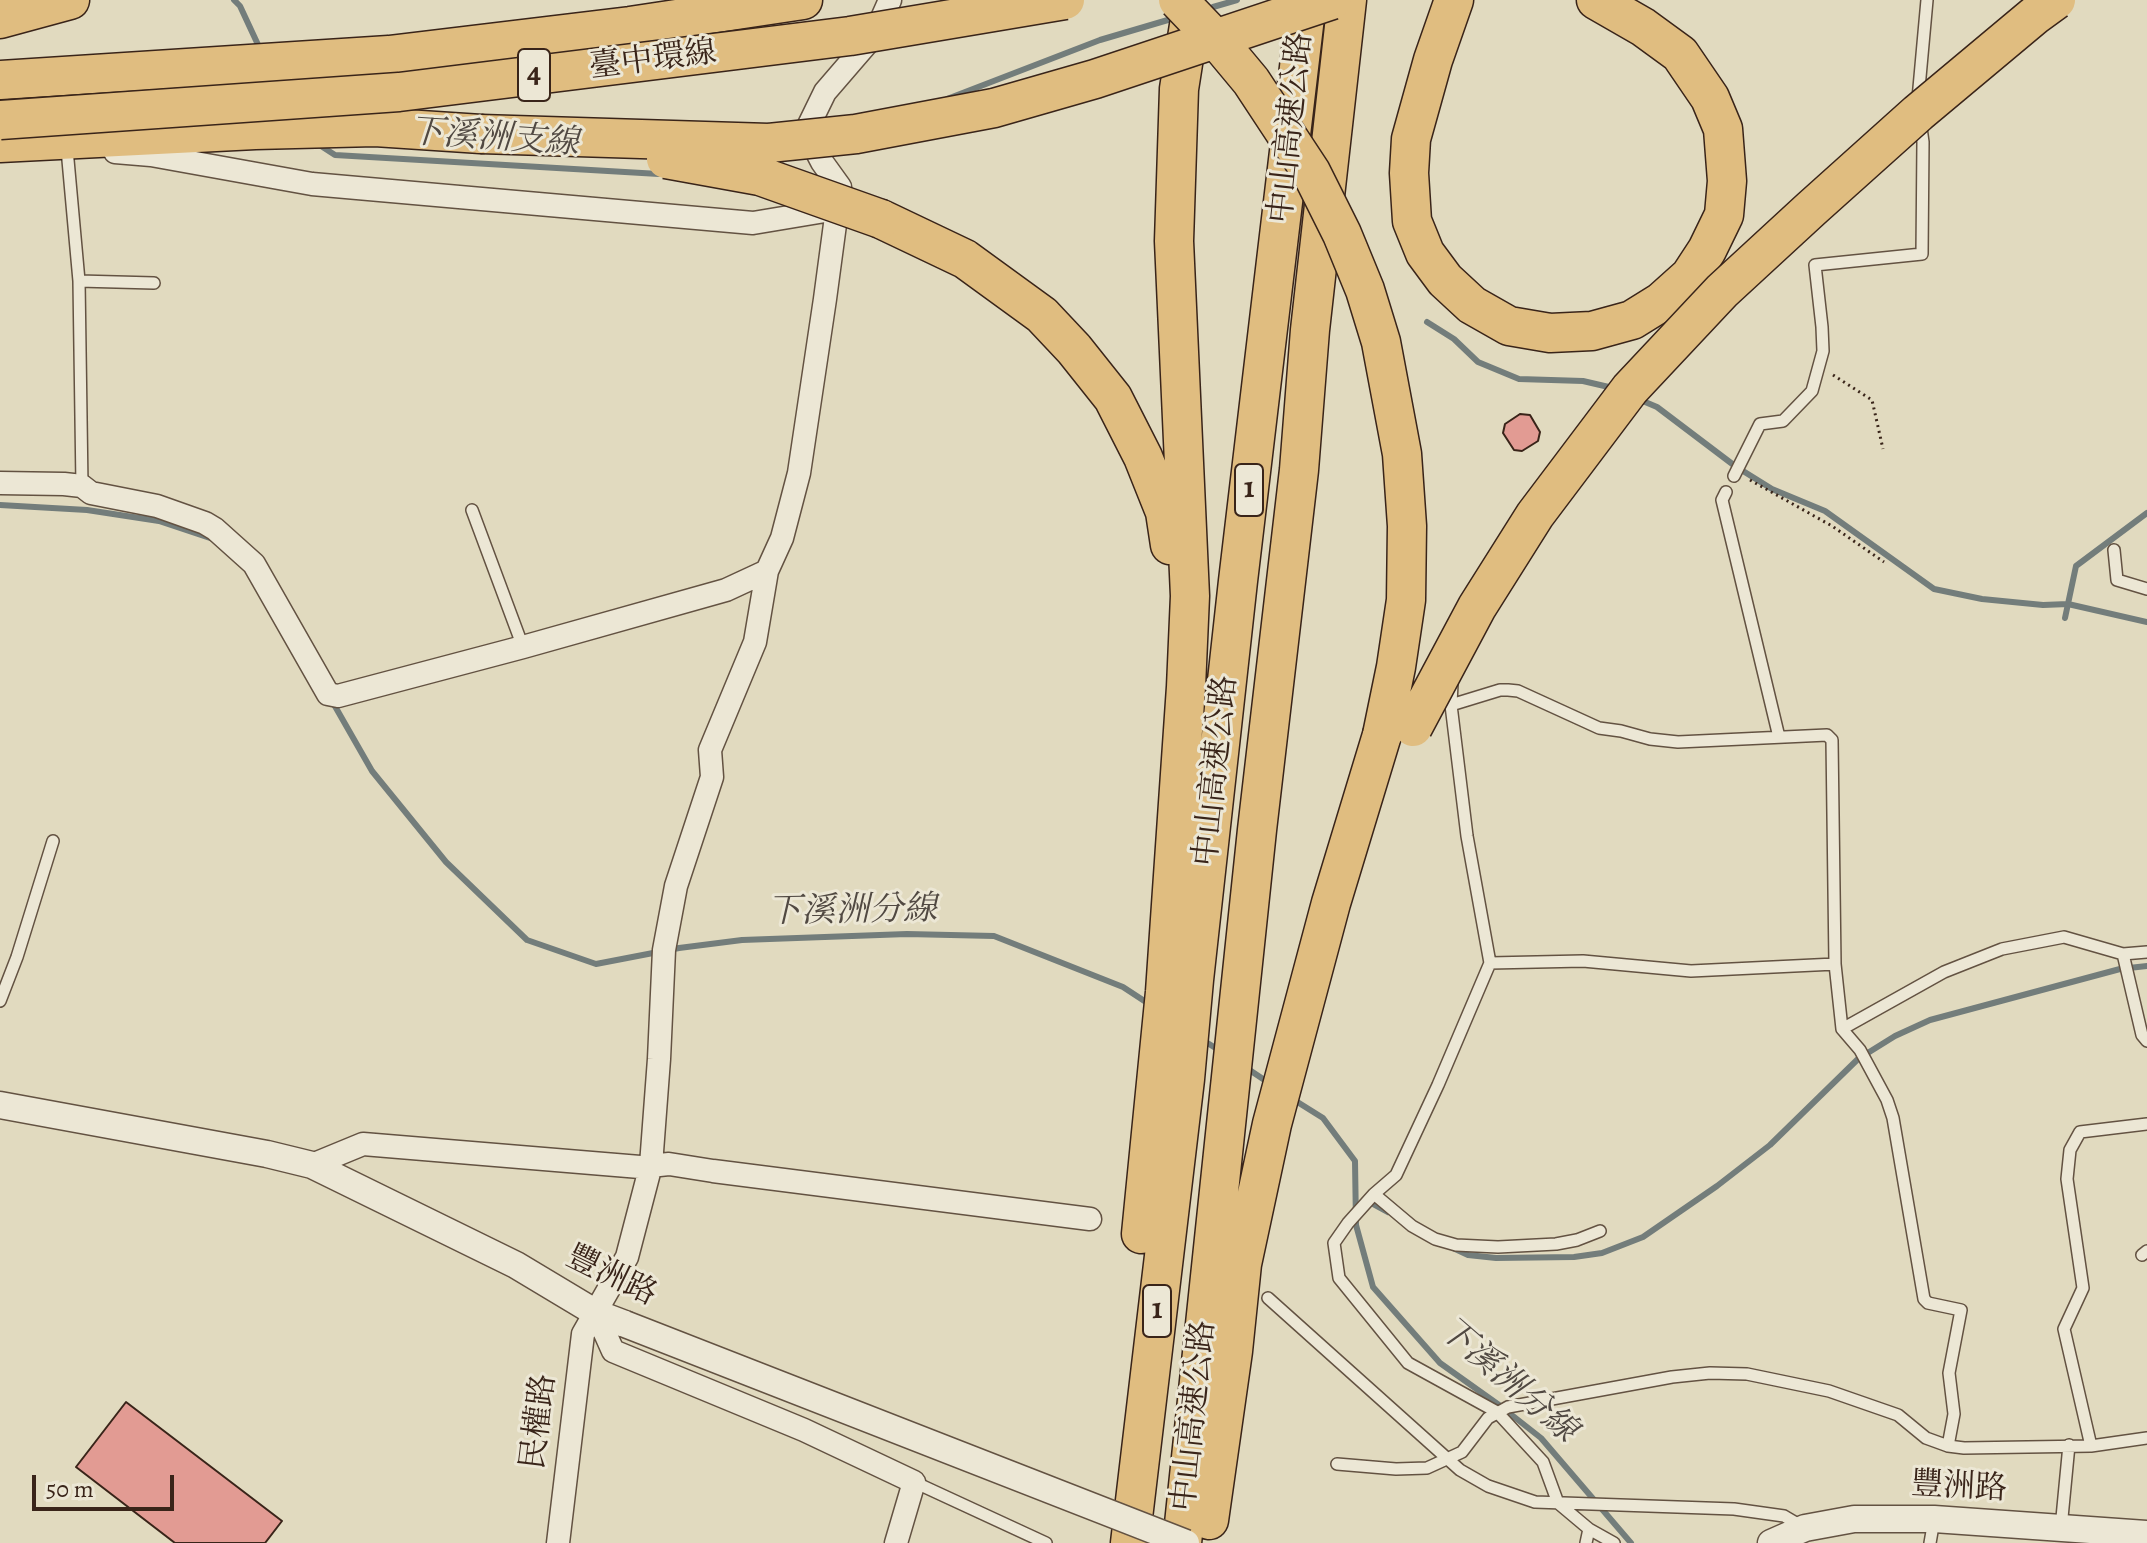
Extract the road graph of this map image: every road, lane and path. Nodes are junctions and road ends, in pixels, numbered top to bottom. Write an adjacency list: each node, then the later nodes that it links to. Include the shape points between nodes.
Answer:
1 (70, 0): 14 (highway)
2 (803, 0): 15 (highway, 臺中環線 / 4, via 389,55)
3 (890, 0): 21 (street, 民權路, via 875,34 825,92 806,131 840,187)
4 (1065, 0): 17 (highway, 臺中環線 / 4, bridge, via 850,36 399,92)
5 (1178, 0): 38 (highway, bridge, via 1251,81 1311,172 1342,234 1381,342 1402,454 1407,526 1406,600 1396,667)
6 (1193, 0): 36 (highway, via 1179,89 1174,241 1190,596)
7 (1307, 0): 45 (highway, 中山高速公路 / 1, via 1238,581)
8 (1332, 0): 18 (highway, bridge, via 1009,104 856,134 769,143)
9 (1347, 0): 78 (highway, 中山高速公路 / 1)
10 (1454, 0): 11 (highway, via 1411,139 1412,221 1425,253 1472,305 1509,326 1550,333 1592,331 1632,320 1661,302 1690,276 1724,215 1723,129 1710,98 1680,54)
11 (1596, 0)
12 (1927, 0): 16 (lane)
13 (2056, 0): 38 (highway, bridge, via 1800,219 1722,291 1630,389 1535,515)
14 (0, 19)
15 (0, 80)
16 (1918, 104): 24 (lane, via 1922,254 1815,265 1823,351); 37 (lane, via 1683,322 1563,469 1453,648)
17 (0, 120)
18 (481, 134): 19 (highway, via 315,128); 36 (highway, bridge, via 760,176 881,219 965,259 1042,315 1113,398 1165,512)
19 (0, 146): 20 (street)
20 (67, 149): 21 (street, via 151,155 312,184 753,223); 22 (lane)
21 (837, 209): 33 (street, 民權路, via 799,473 782,538)
22 (79, 281): 23 (lane); 28 (lane)
23 (154, 283)
24 (1819, 367): 25 (path, via 1872,400); 26 (lane, via 1812,391 1783,421 1760,424)
25 (1883, 449)
26 (1735, 475): 32 (path, via 1821,520)
27 (0, 483): 28 (street)
28 (82, 486): 35 (street, via 91,493 157,506 215,529 254,564 328,694 338,696)
29 (1726, 492): 39 (lane, via 1722,500)
30 (472, 510): 35 (lane)
31 (2114, 550): 34 (lane, via 2117,580)
32 (1884, 562)
33 (767, 571): 35 (street, via 726,590); 53 (street, 民權路, via 755,642 710,750 712,777 669,916)
34 (2147, 589)
35 (523, 647)
36 (1186, 687): 45 (highway)
37 (1451, 705): 39 (lane, via 1508,690 1599,728 1650,739); 43 (lane)
38 (1398, 731): 79 (highway, via 1300,1014 1272,1124 1242,1264)
39 (1779, 737): 44 (lane, via 1827,735 1832,740)
40 (53, 841): 46 (lane)
41 (2147, 952): 42 (lane)
42 (2123, 954): 47 (lane, via 2064,937 2002,949 1944,972); 48 (lane)
43 (1490, 963): 44 (lane, via 1583,961 1691,971); 54 (lane, via 1396,1175)
44 (1835, 964): 47 (lane)
45 (1179, 986): 49 (highway, 中山高速公路 / 1)
46 (0, 1001)
47 (1845, 1033): 62 (lane, via 1860,1050 1893,1118 1924,1299 1961,1310 1949,1373 1954,1414)
48 (2147, 1041)
49 (1171, 1075): 76 (highway); 77 (highway, 中山高速公路 / 1)
50 (0, 1105): 52 (street, 豐洲路)
51 (2147, 1124): 63 (lane, via 2080,1132 2070,1150 2067,1179 2083,1288 2064,1329)
52 (312, 1165): 53 (street, via 363,1144); 58 (street, 豐洲路, via 516,1265)
53 (651, 1165): 55 (street); 58 (street, 民權路, via 627,1257)
54 (1374, 1194): 56 (lane, via 1412,1226 1456,1245 1556,1244); 59 (lane, via 1334,1243 1339,1278 1408,1363)
55 (1090, 1219)
56 (1600, 1231)
57 (1268, 1298): 64 (lane)
58 (596, 1313): 66 (street, via 613,1351); 73 (street, 民權路, via 583,1334); 78 (street, 豐洲路, bridge)
59 (1497, 1412): 62 (lane, via 1672,1377 1747,1374 1864,1402 1898,1415 1926,1438); 64 (lane, via 1462,1452); 67 (lane, via 1543,1462)
60 (2147, 1438): 63 (lane)
61 (2069, 1445): 62 (lane); 63 (lane); 69 (lane)
62 (1948, 1446)
63 (2091, 1446)
64 (1448, 1460): 65 (lane, via 1412,1470); 67 (lane, via 1488,1486 1535,1502)
65 (1337, 1464)
66 (914, 1482): 74 (street); 75 (lane)
67 (1558, 1503): 68 (lane, via 1734,1509 1784,1516); 70 (lane)
68 (1805, 1528): 71 (street, 豐洲路, via 1854,1519); 82 (street, 豐洲路)
69 (2061, 1528): 71 (street, 豐洲路); 72 (street, 豐洲路)
70 (1589, 1529): 80 (lane); 81 (lane)
71 (1932, 1531)
72 (2147, 1534)
73 (558, 1543)
74 (896, 1543)
75 (1046, 1543)
76 (1110, 1543)
77 (1130, 1543)
78 (1184, 1543)
79 (1206, 1543)
80 (1586, 1543)
81 (1614, 1543)
82 (1771, 1543)

